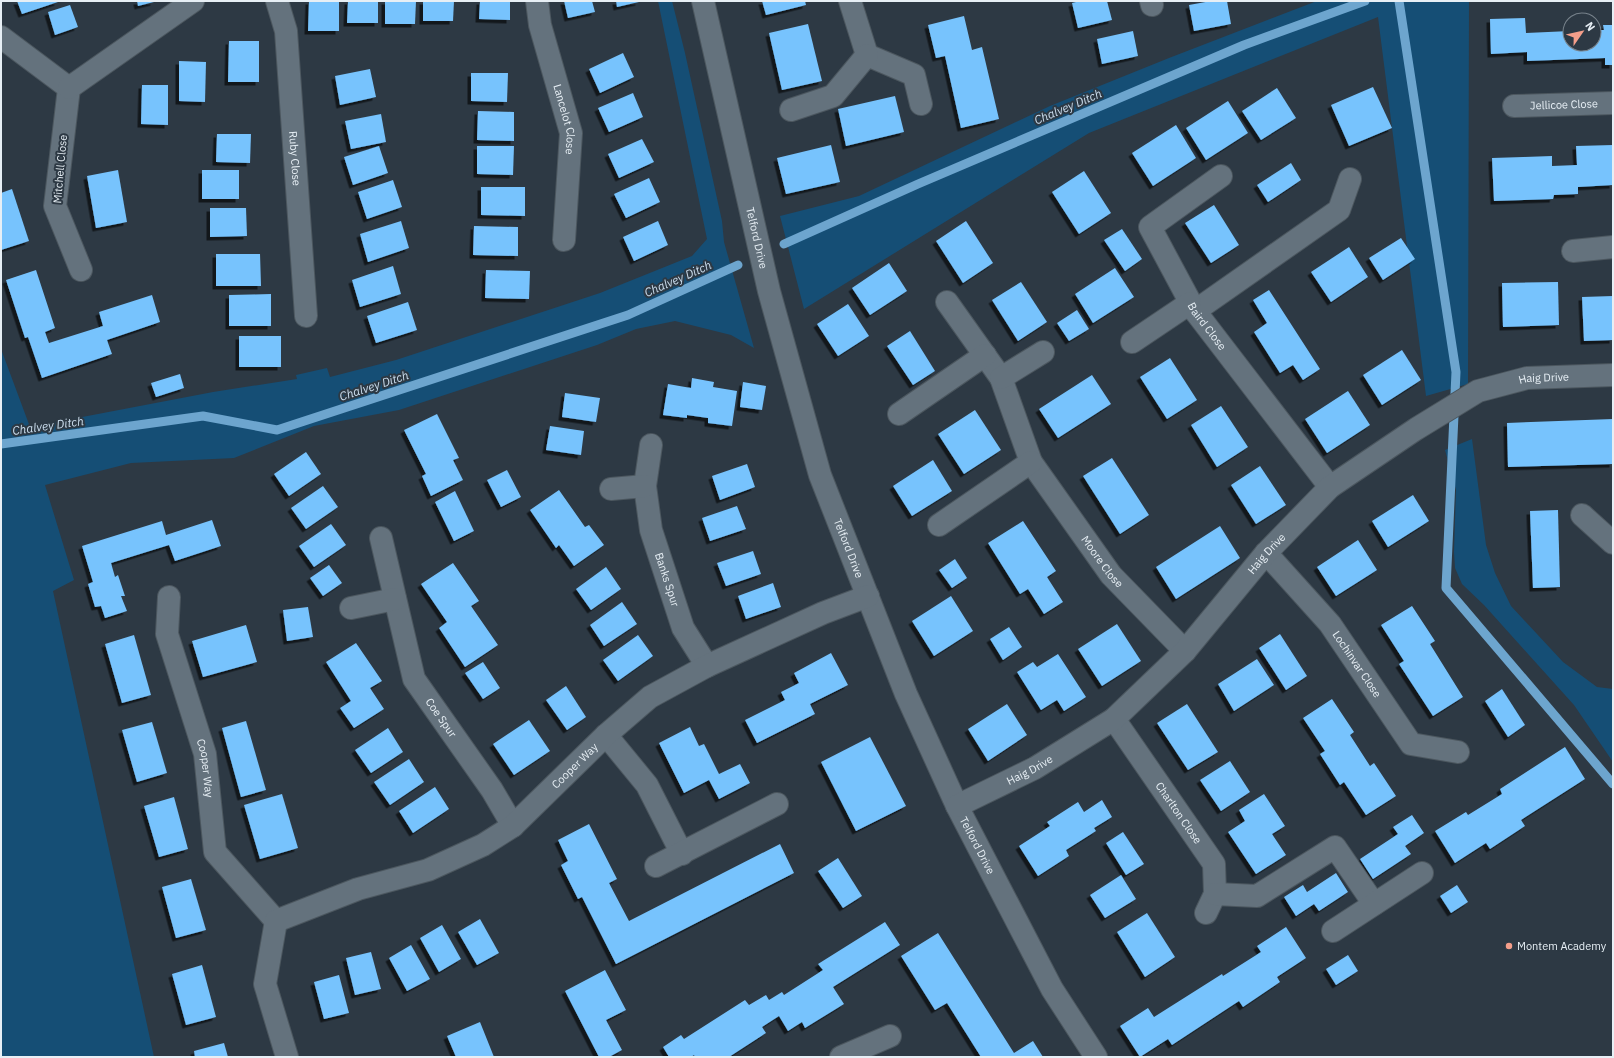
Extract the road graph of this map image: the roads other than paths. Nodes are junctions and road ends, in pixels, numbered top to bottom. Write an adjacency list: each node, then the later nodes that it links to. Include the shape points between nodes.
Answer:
1 (193, 1): 8 (street)
2 (277, 1): 21 (street, Ruby Close, via 286,31)
3 (537, 1): 15 (street, Lancelot Close, via 540,25 571,133)
4 (704, 1): 38 (street, Telford Drive, via 769,291 820,475)
5 (850, 1): 7 (street)
6 (1, 38): 8 (street)
7 (866, 55): 10 (street, via 914,75); 12 (street, via 833,96)
8 (69, 88): 18 (street, Mitchell Close, via 55,206)
9 (1613, 103): 11 (street, Jellicoe Close)
10 (921, 104)
11 (1514, 106)
12 (791, 110)
13 (1221, 176): 20 (street, Baird Close, via 1150,227)
14 (1350, 179): 20 (street, via 1338,210)
15 (564, 240)
16 (1613, 247): 17 (street)
17 (1572, 251)
18 (81, 270)
19 (947, 302): 24 (street, Moore Close)
20 (1193, 307): 22 (street); 31 (street, Baird Close)
21 (306, 316)
22 (1132, 342)
23 (1043, 352): 26 (street)
24 (984, 354): 26 (street, Moore Close); 27 (street)
25 (1613, 375): 31 (street, Haig Drive, via 1527,378 1478,391)
26 (1001, 378): 29 (street, Moore Close)
27 (899, 414)
28 (651, 445): 30 (street, Banks Spur)
29 (1031, 462): 34 (street); 42 (street, Moore Close, via 1110,575)
30 (644, 486): 32 (street); 43 (street, Banks Spur, via 651,530 683,628)
31 (1330, 487): 37 (street, Haig Drive)
32 (611, 489)
33 (1582, 515): 36 (street)
34 (940, 525)
35 (381, 538): 40 (street, Coe Spur)
36 (1613, 543)
37 (1266, 553): 42 (street, Haig Drive); 46 (street, Lochinvar Close, via 1330,624 1411,744)
38 (868, 596): 43 (street, Cooper Way, via 823,613); 48 (street, Telford Drive, via 906,694)
39 (169, 597): 54 (street, Cooper Way, via 167,634 205,754 215,852)
40 (395, 599): 41 (street); 49 (street, Coe Spur, via 414,679 492,790)
41 (351, 608)
42 (1184, 651): 44 (street, Haig Drive)
43 (707, 666): 45 (street, Cooper Way, via 650,697)
44 (1114, 719): 48 (street, Haig Drive, via 1035,768); 53 (street, Charlton Close, via 1214,864 1211,904 1257,896 1335,847)
45 (606, 735): 49 (street, Cooper Way); 50 (street, via 647,785)
46 (1458, 752)
47 (777, 804): 50 (street)
48 (957, 806): 59 (street, Telford Drive, via 1052,989)
49 (513, 826): 54 (street, Cooper Way, via 483,845 428,870 358,889)
50 (682, 854): 51 (street)
51 (656, 866)
52 (1422, 873): 53 (street)
53 (1374, 904): 55 (street)
54 (276, 921): 57 (street, via 265,984)
55 (1332, 931)
56 (890, 1036): 58 (street)
57 (287, 1057)
58 (841, 1057)
59 (1096, 1057)

